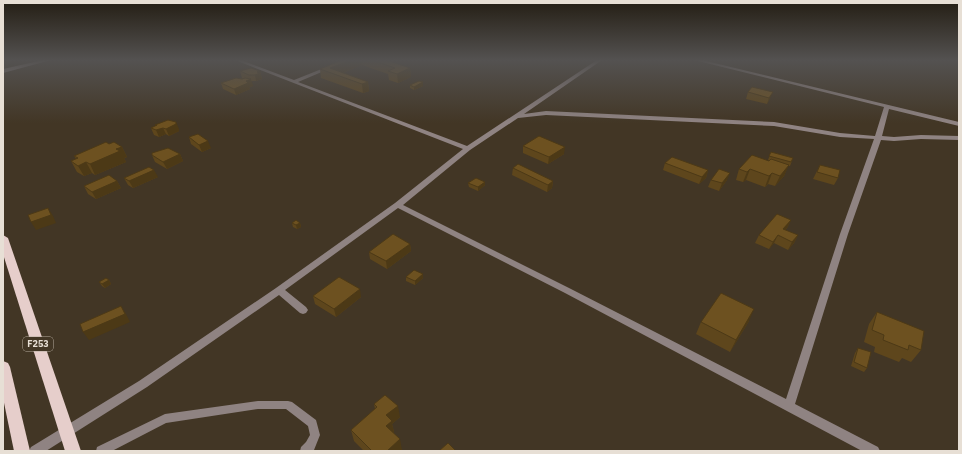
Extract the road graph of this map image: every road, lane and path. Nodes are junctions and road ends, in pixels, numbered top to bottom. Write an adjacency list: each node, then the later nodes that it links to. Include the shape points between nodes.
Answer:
1 (296, 81): 9 (street)
2 (568, 81): 5 (street)
3 (784, 81): 4 (street)
4 (887, 106): 6 (street); 7 (street)
5 (515, 116): 7 (street, via 546,113 774,124 840,135); 9 (street)
6 (959, 124)
7 (878, 138): 8 (street); 16 (street, via 844,234)
8 (959, 138)
9 (468, 149): 10 (street)
10 (398, 205): 12 (street); 16 (street)
11 (3, 238): 17 (main road, F253)
12 (279, 290): 13 (street); 17 (street, via 143,384)
13 (303, 310)
14 (3, 367): 15 (main road)
15 (5, 385): 18 (main road)
16 (789, 406): 23 (street)
17 (67, 431): 19 (street); 20 (main road, F253)
18 (22, 451)
19 (35, 451)
20 (73, 451)
21 (101, 451): 22 (lane, via 165,419 258,405 288,405 312,423 315,435)
22 (305, 451)
23 (874, 451)

